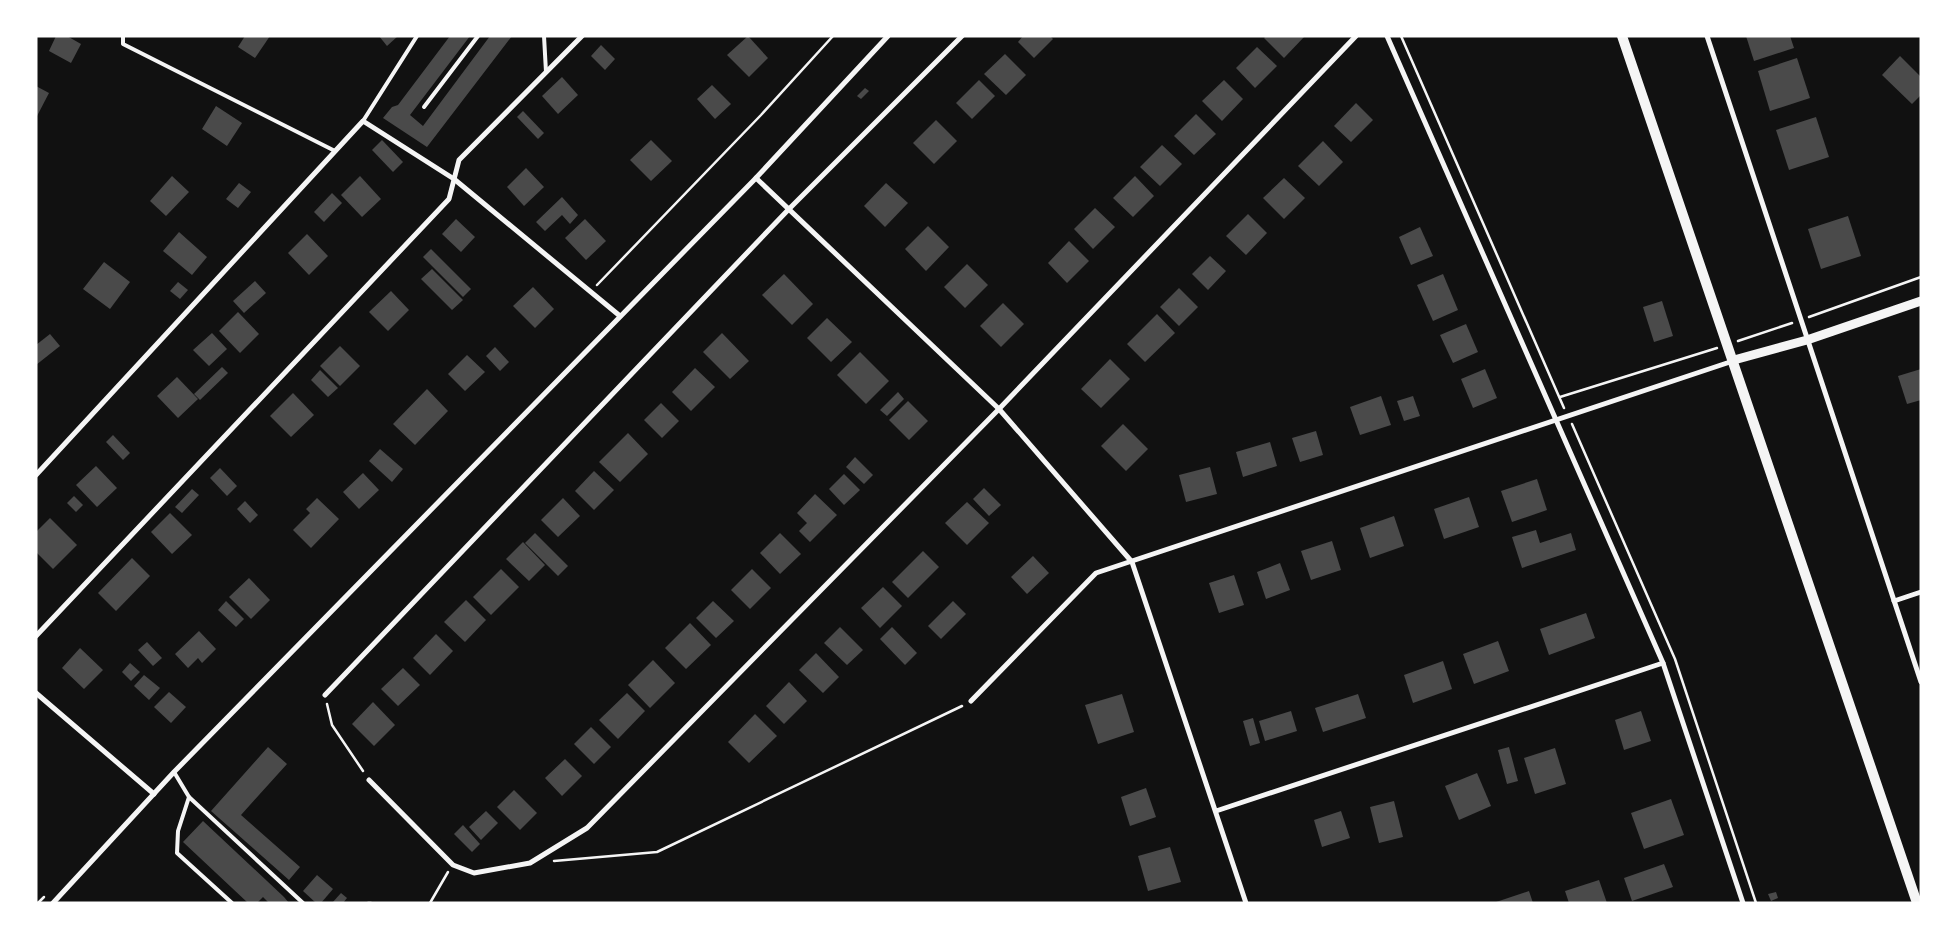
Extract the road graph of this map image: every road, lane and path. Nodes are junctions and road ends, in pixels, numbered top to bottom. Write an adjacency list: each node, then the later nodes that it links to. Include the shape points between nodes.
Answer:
1 (123, 36): 16 (lane, via 123,44)
2 (417, 36): 15 (lane)
3 (478, 36): 14 (lane)
4 (544, 36): 13 (lane)
5 (582, 36): 13 (street)
6 (833, 36): 20 (path)
7 (888, 36): 18 (street)
8 (962, 36): 19 (street)
9 (1356, 36): 25 (street)
10 (1387, 36): 26 (street)
11 (1622, 36): 24 (main road)
12 (1707, 36): 23 (street)
13 (546, 72): 17 (street, via 459,160)
14 (424, 108)
15 (363, 120): 16 (street); 17 (street)
16 (335, 151): 27 (street)
17 (454, 178): 20 (street); 31 (street, via 449,199)
18 (756, 178): 19 (street); 22 (street)
19 (788, 210): 25 (street); 35 (street)
20 (590, 291): 22 (street)
21 (1921, 301): 23 (street)
22 (620, 316): 37 (street)
23 (1807, 340): 24 (street); 30 (street)
24 (1734, 360): 26 (street); 50 (main road)
25 (999, 409): 28 (street); 42 (street, via 587,828)
26 (1556, 420): 28 (street); 32 (street)
27 (36, 475)
28 (1132, 562): 36 (street, via 1096,573); 41 (street)
29 (1921, 592): 30 (street)
30 (1894, 601): 33 (street)
31 (36, 636)
32 (1663, 663): 41 (street); 49 (street)
33 (1921, 682)
34 (36, 693): 39 (street)
35 (325, 696): 38 (path, via 332,725)
36 (971, 702): 42 (path, via 657,852)
37 (174, 772): 39 (street); 40 (lane)
38 (369, 780): 43 (street)
39 (154, 794): 44 (street)
40 (189, 796): 45 (lane, via 178,831 177,853); 46 (lane)
41 (1216, 811): 48 (street)
42 (530, 863): 43 (street, via 474,873)
43 (453, 864): 47 (path)
44 (53, 903)
45 (232, 903)
46 (303, 903)
47 (430, 903)
48 (1246, 903)
49 (1743, 903)
50 (1917, 903)

